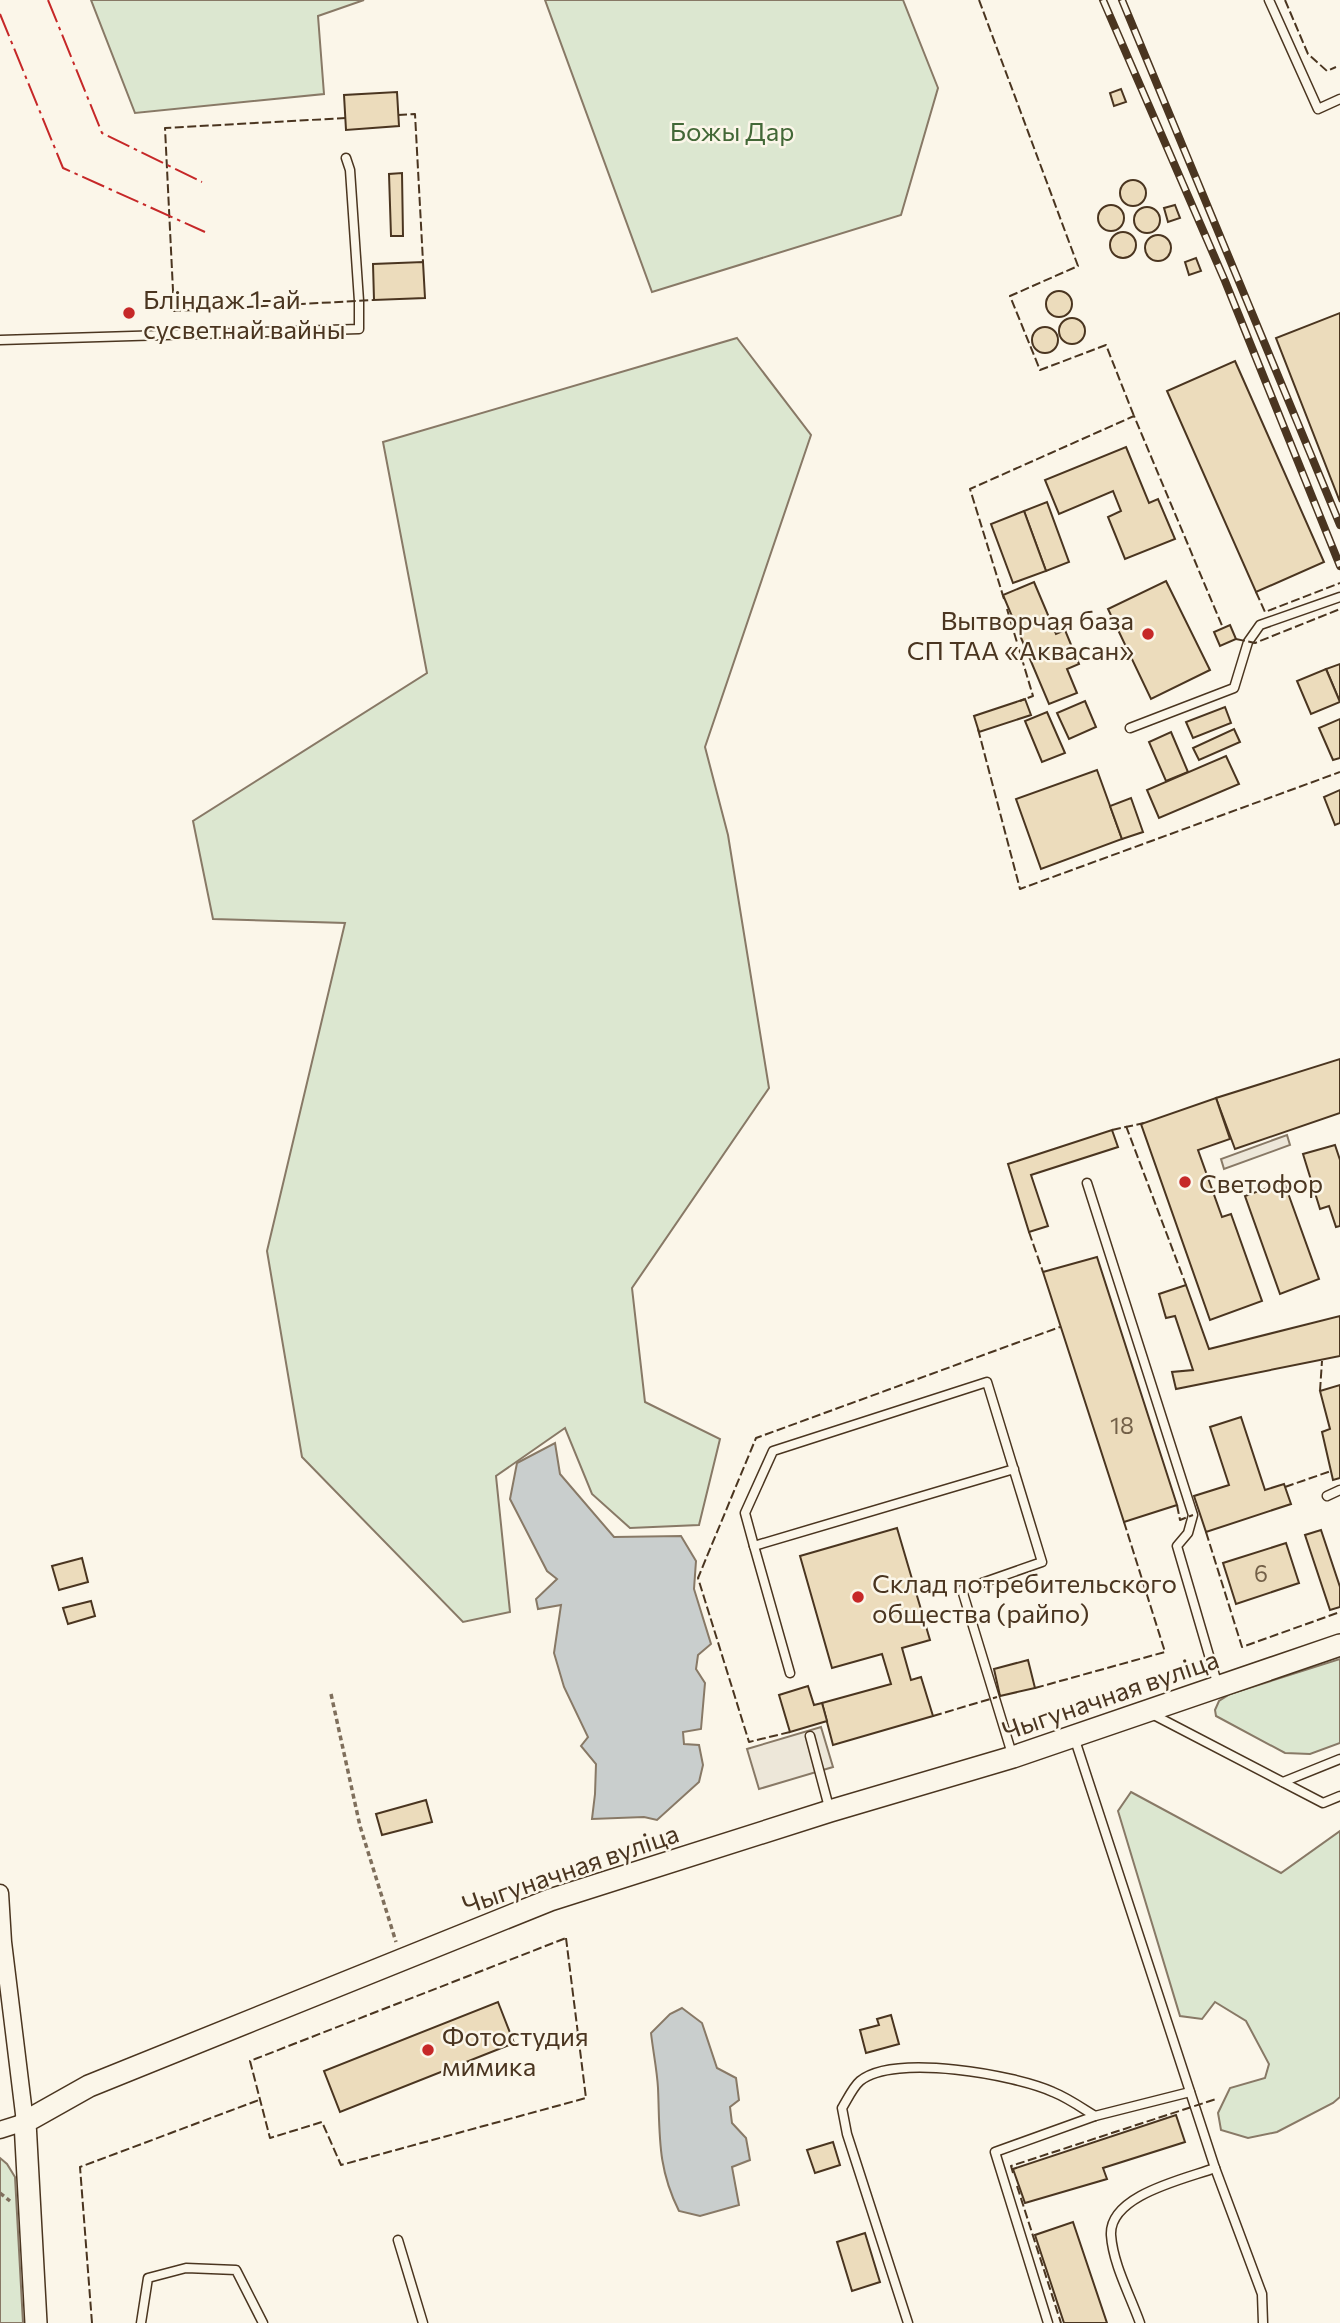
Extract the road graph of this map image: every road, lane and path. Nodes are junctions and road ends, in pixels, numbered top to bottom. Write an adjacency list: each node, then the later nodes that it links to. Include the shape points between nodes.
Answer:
1 (1269, 0): 2 (lane, via 1318,109)
2 (1340, 99)
3 (346, 158): 4 (lane, via 359,329)
4 (0, 340)
5 (1340, 597): 6 (lane, via 1260,625 1248,642 1234,688)
6 (1130, 729)
7 (1087, 1182): 14 (lane, via 1194,1515 1177,1546)
8 (1014, 1469): 11 (lane); 11 (lane, via 987,1382 773,1451 745,1513); 19 (lane, via 1042,1562 962,1590)
9 (1340, 1490): 10 (lane)
10 (1327, 1496)
11 (754, 1546): 13 (lane)
12 (1340, 1645): 14 (street, Чыгуначная вуліца)
13 (790, 1673)
14 (1218, 1686): 16 (street, Чыгуначная вуліца)
15 (331, 1694): 26 (path, via 360,1826)
16 (1147, 1712): 18 (street, Чыгуначная вуліца); 21 (lane)
17 (810, 1736): 23 (lane)
18 (1074, 1737): 19 (street, Чыгуначная вуліца); 27 (lane)
19 (1013, 1757): 23 (street, Чыгуначная вуліца)
20 (1340, 1759): 21 (lane)
21 (1283, 1782): 22 (lane, via 1323,1803)
22 (1340, 1796)
23 (830, 1811): 26 (street, Чыгуначная вуліца, via 550,1900)
24 (0, 1894): 25 (street)
25 (2, 1942): 29 (street)
26 (401, 1960): 29 (street, Чыгуначная вуліца, via 89,2086)
27 (1190, 2092): 28 (lane); 31 (lane)
28 (1095, 2116): 37 (lane, via 1053,2091 970,2072 896,2069 860,2081 842,2108); 38 (lane, via 995,2152)
29 (25, 2122): 30 (street); 33 (street)
30 (0, 2130)
31 (1215, 2168): 39 (lane, via 1135,2197 1118,2211 1111,2231 1114,2252); 40 (lane, via 1262,2294)
32 (398, 2240): 36 (lane)
33 (36, 2323)
34 (141, 2323): 35 (lane, via 148,2278 186,2268 236,2270)
35 (263, 2323)
36 (423, 2323)
37 (908, 2323)
38 (1048, 2323)
39 (1140, 2323)
40 (1263, 2323)

